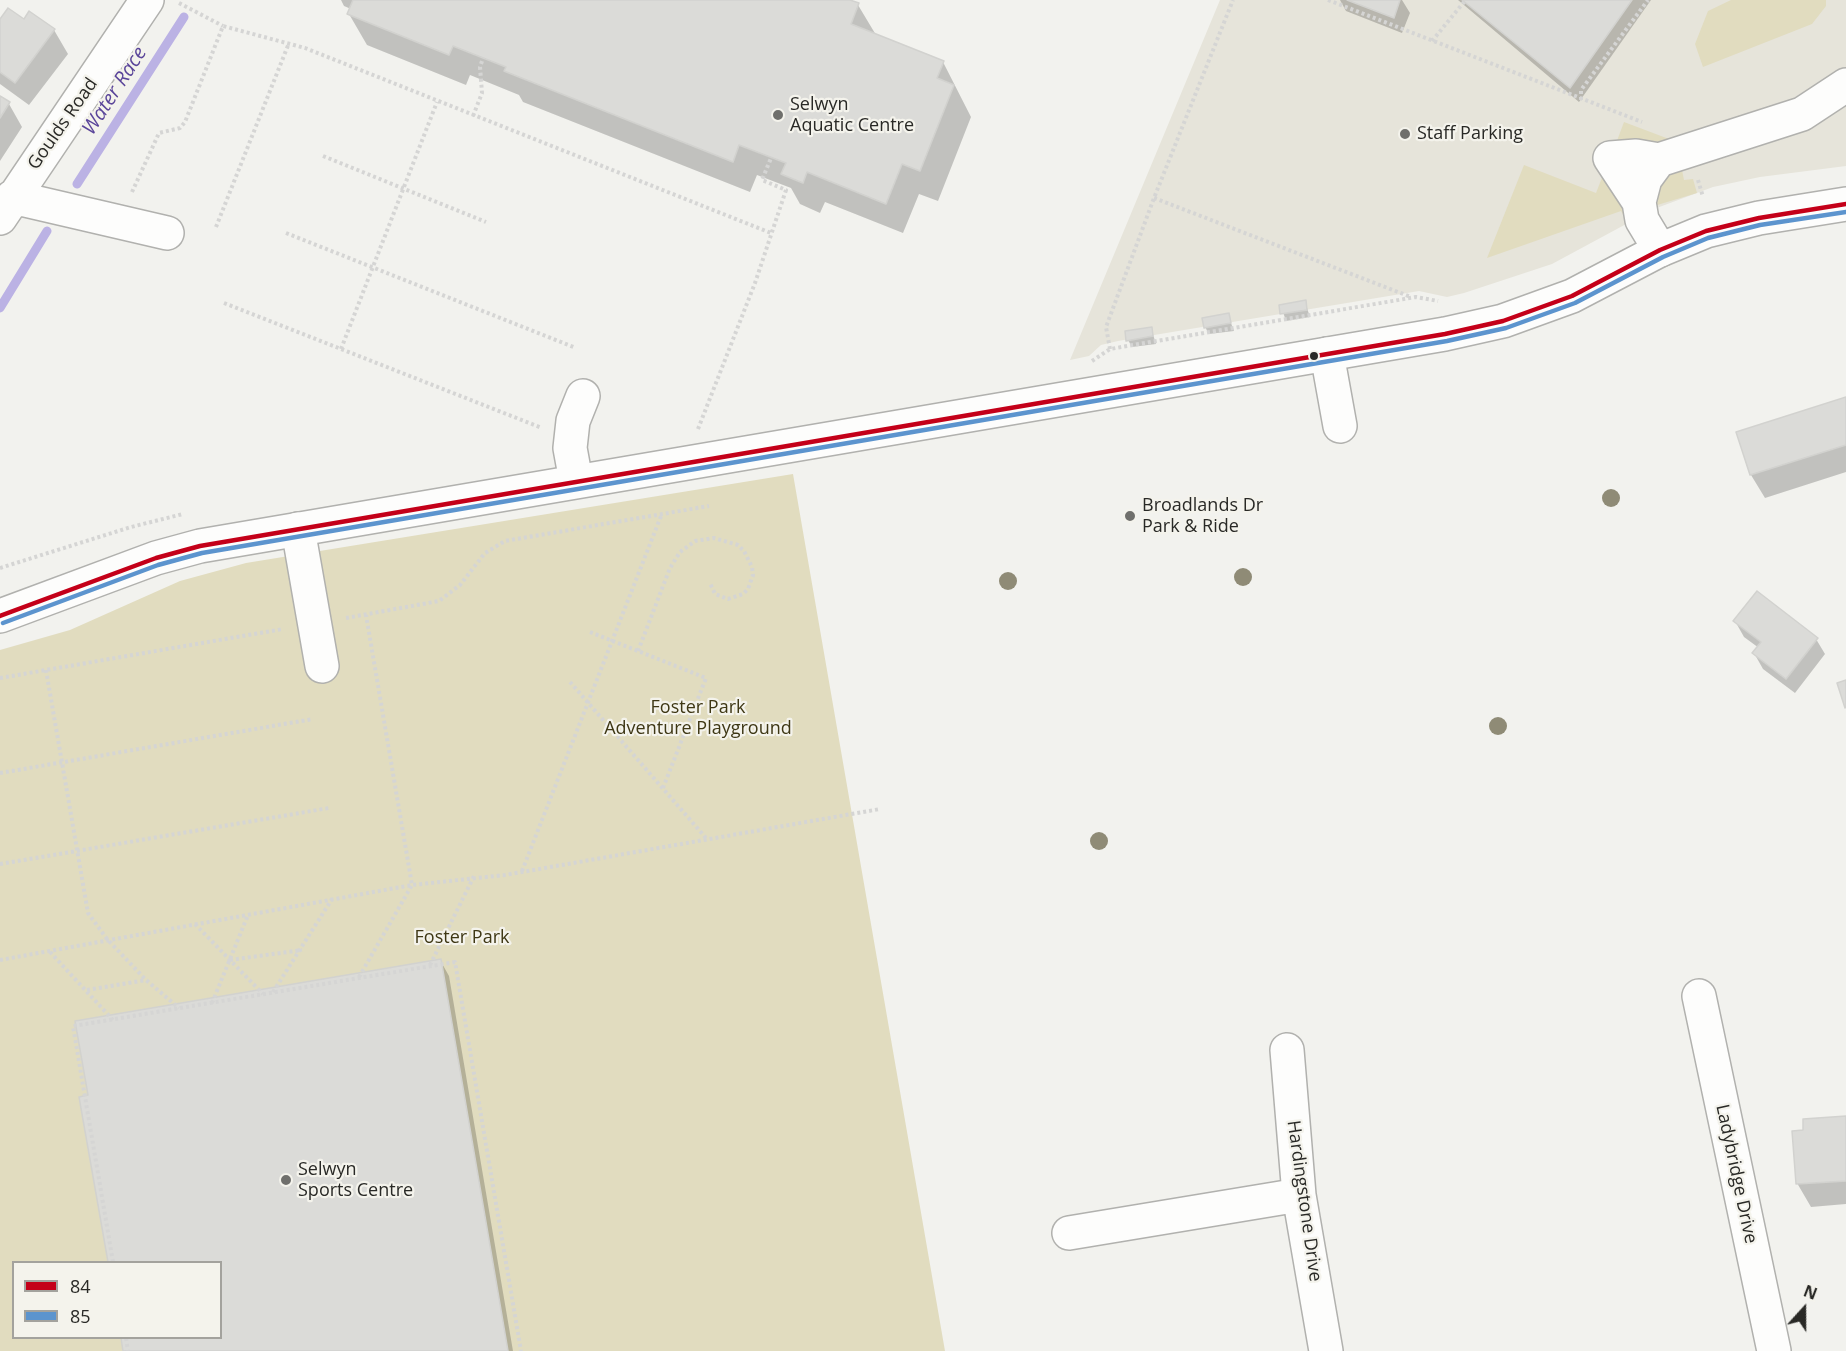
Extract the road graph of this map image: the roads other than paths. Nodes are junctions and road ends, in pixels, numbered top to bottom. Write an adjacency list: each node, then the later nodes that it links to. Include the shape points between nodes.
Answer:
1 (161, 2): 4 (main road, Goulds Road)
2 (1846, 85): 6 (main road, via 1802,114 1659,160 1636,156 1610,158 1640,202 1642,220)
3 (1846, 204): 6 (main road, via 1738,222)
4 (6, 208): 5 (main road)
5 (167, 233)
6 (1660, 250): 7 (main road, via 1583,292 1503,321)
7 (1328, 354): 9 (main road); 10 (main road)
8 (583, 396): 10 (main road, via 573,421 570,448)
9 (1340, 426)
10 (576, 481): 11 (main road)
11 (298, 529): 12 (main road, via 156,558); 13 (main road)
12 (0, 616)
13 (322, 666)
14 (1699, 996): 19 (main road, Ladybridge Drive)
15 (1287, 1050): 16 (main road, Hardingstone Drive)
16 (1299, 1195): 17 (main road); 18 (main road, Hardingstone Drive)
17 (1069, 1233)
18 (1326, 1351)
19 (1774, 1351)

